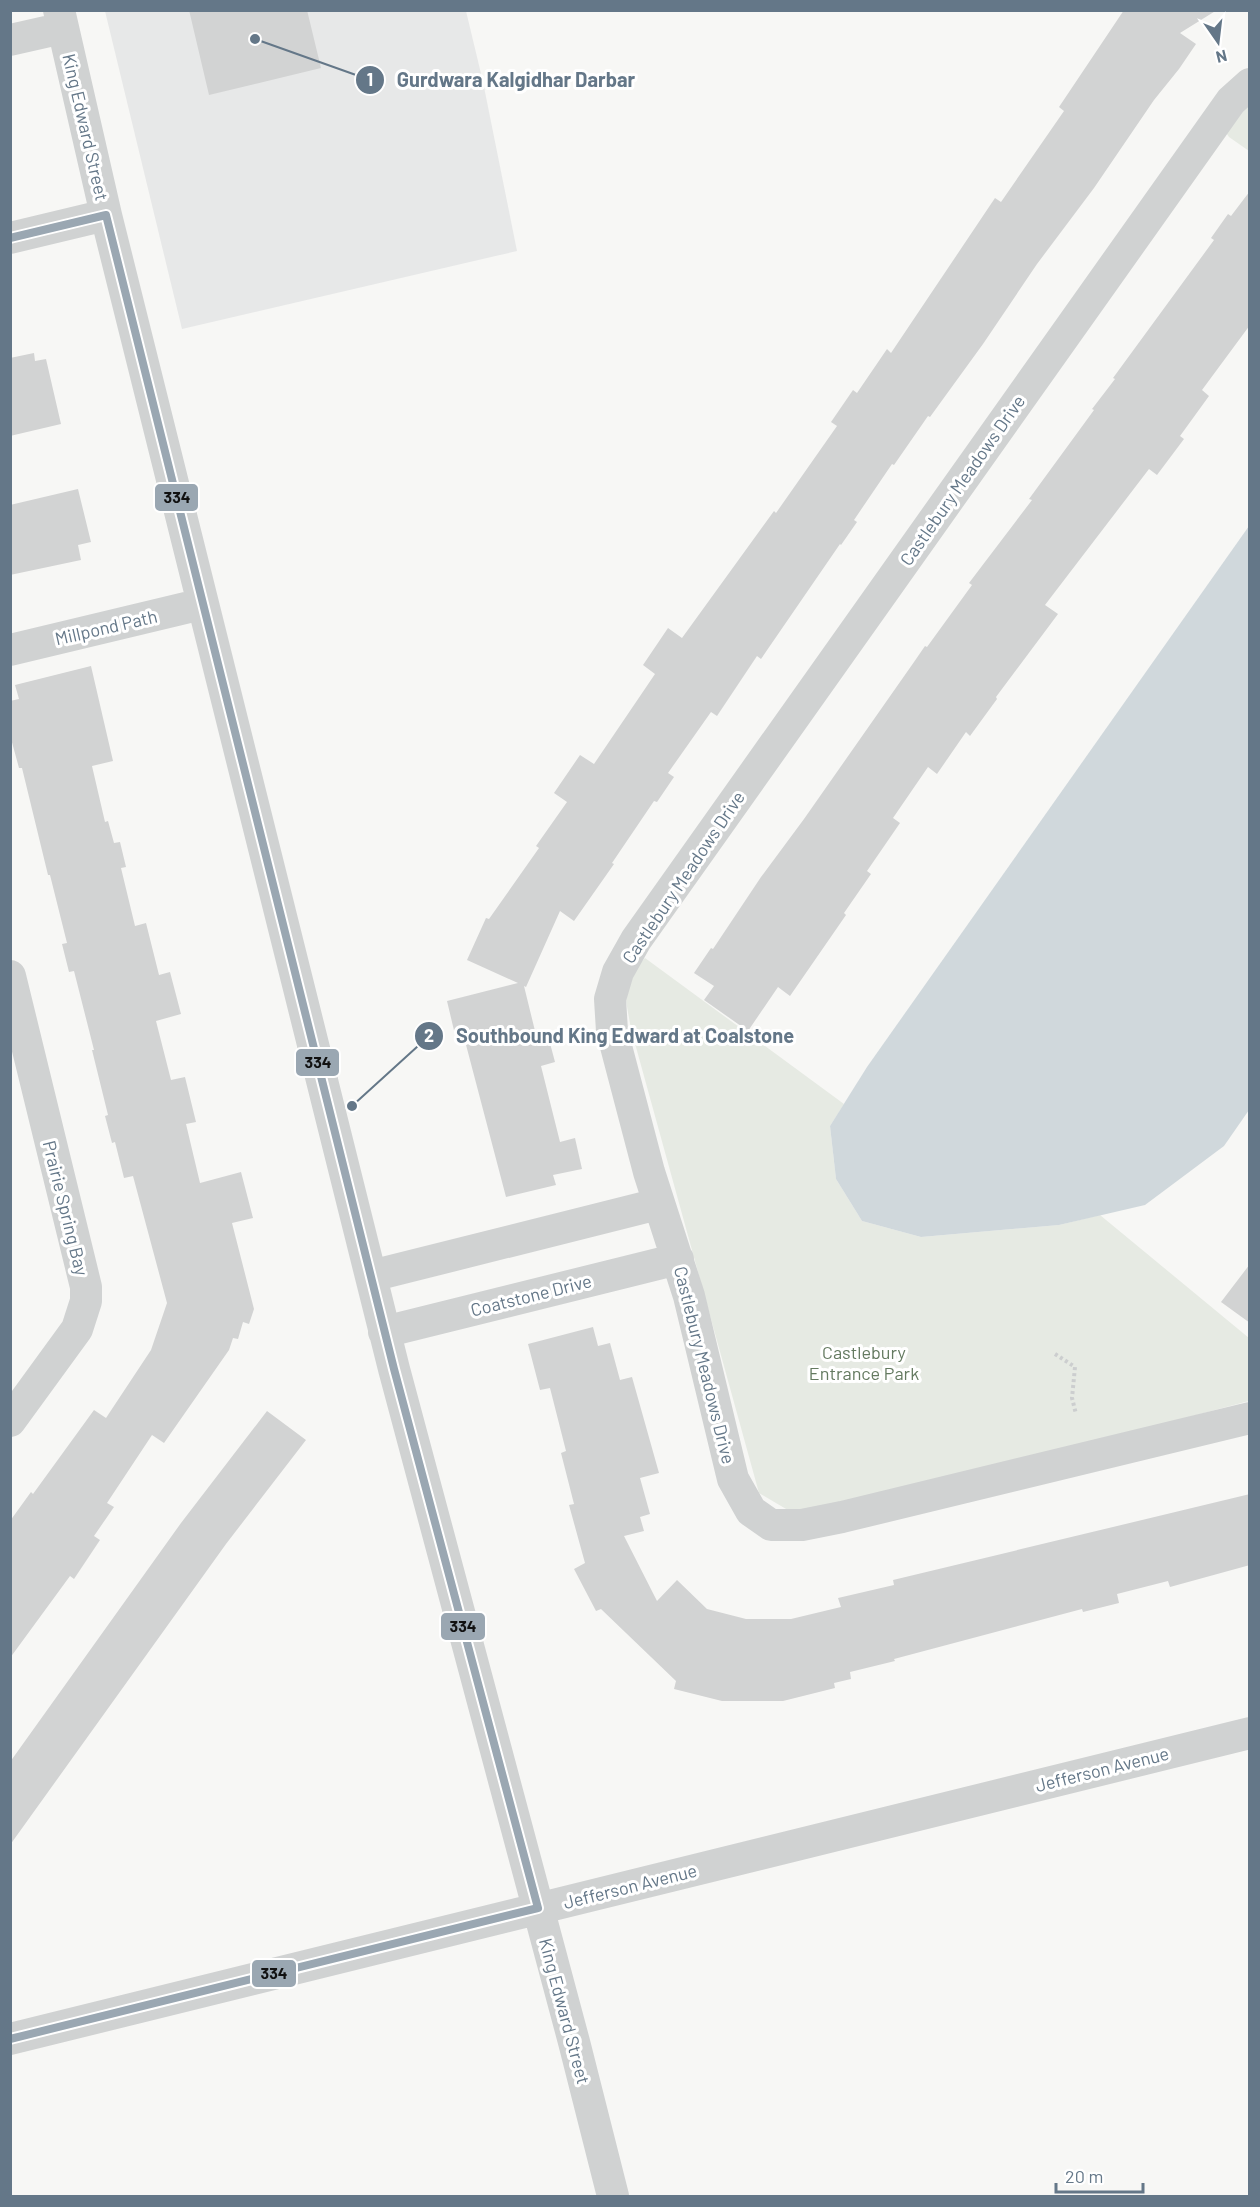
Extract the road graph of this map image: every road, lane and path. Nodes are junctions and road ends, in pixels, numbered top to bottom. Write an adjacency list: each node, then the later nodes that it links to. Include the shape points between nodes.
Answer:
1 (61, 19): 2 (street); 4 (street, King Edward Street)
2 (10, 40)
3 (1250, 84): 9 (street, Castlebury Meadows Drive, via 1231,101 1210,130 636,940 618,972 610,999 612,1031)
4 (105, 215): 5 (street); 6 (street, King Edward Street)
5 (10, 238)
6 (202, 604): 7 (street, Millpond Path); 11 (street, King Edward Street)
7 (10, 650)
8 (10, 976): 16 (street, Prairie Spring Bay, via 86,1287 77,1329)
9 (658, 1204): 10 (street, Castlebury Meadows Drive); 11 (street)
10 (678, 1258): 12 (street, Coatstone Drive); 15 (street, Castlebury Meadows Drive, via 733,1479 751,1511 771,1525 802,1526)
11 (370, 1276): 12 (street, King Edward Street)
12 (384, 1332): 18 (street, King Edward Street)
13 (1054, 1354): 14 (path, via 1075,1367 1072,1398)
14 (1077, 1414)
15 (1250, 1418)
16 (10, 1421)
17 (1250, 1733): 18 (street, Jefferson Avenue)
18 (538, 1908): 19 (street, Jefferson Avenue); 20 (street, King Edward Street)
19 (10, 2038)
20 (613, 2196)

